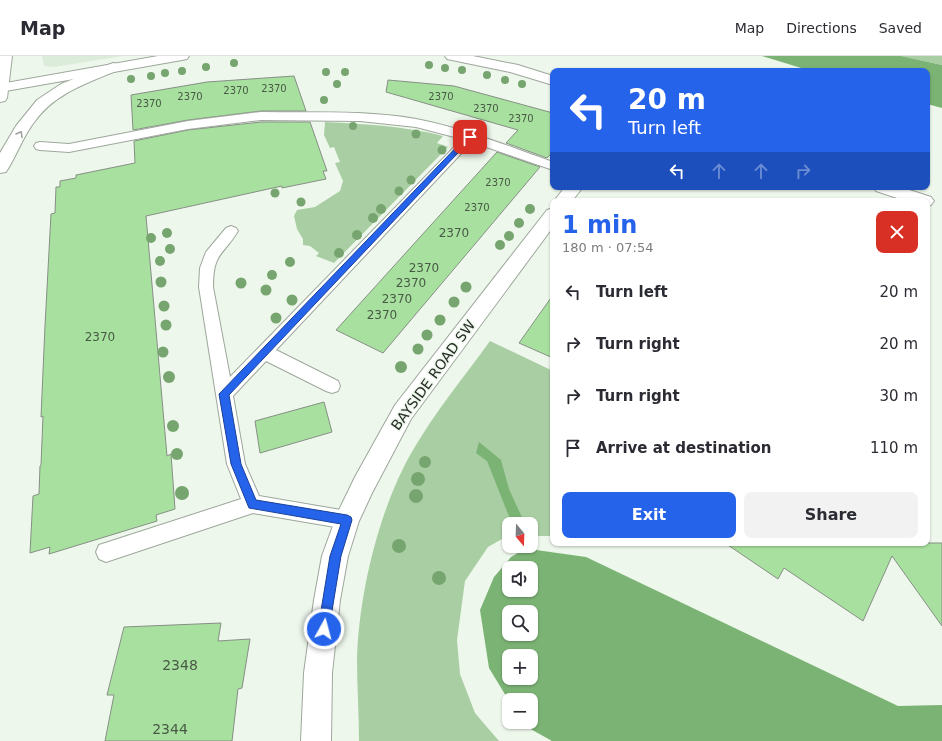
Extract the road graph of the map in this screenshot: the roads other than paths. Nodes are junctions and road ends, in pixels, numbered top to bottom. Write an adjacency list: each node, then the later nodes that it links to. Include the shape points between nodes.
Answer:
1 (6, 56): 6 (street)
2 (182, 56): 4 (street)
3 (452, 56): 5 (street, via 513,68)
4 (113, 67): 6 (street); 10 (street, one-way to 4, via 29,118 41,104 53,94)
5 (550, 80)
6 (0, 91)
7 (470, 137): 8 (lane, via 416,123 360,117 261,116 188,125 69,148); 9 (lane); 19 (lane)
8 (40, 146)
9 (550, 165)
10 (0, 168)
11 (572, 190): 13 (street)
12 (891, 190): 14 (street)
13 (565, 198)
14 (915, 198)
15 (930, 203): 16 (street)
16 (942, 206)
17 (550, 218): 23 (street, BAYSIDE ROAD SW, via 403,412)
18 (231, 231): 21 (lane, via 209,258 206,270 206,287)
19 (264, 352): 20 (lane); 21 (lane)
20 (332, 386)
21 (224, 394): 22 (lane, via 236,464)
22 (253, 504): 23 (lane); 24 (lane)
23 (347, 520): 25 (street, BAYSIDE ROAD SW, via 327,600 318,673)
24 (106, 552)
25 (316, 741)

